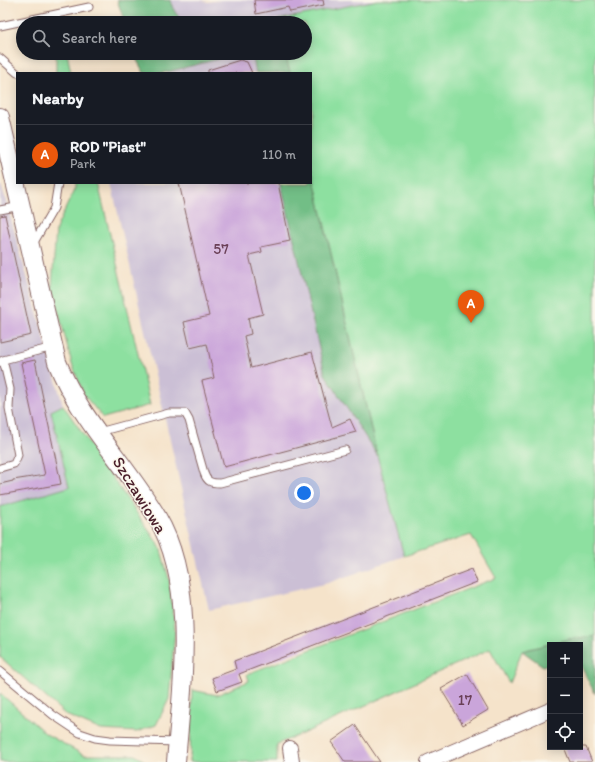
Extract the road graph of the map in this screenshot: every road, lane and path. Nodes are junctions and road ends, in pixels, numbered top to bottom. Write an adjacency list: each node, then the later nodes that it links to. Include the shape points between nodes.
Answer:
1 (89, 7): 2 (lane)
2 (47, 16)
3 (16, 23): 4 (lane)
4 (0, 26)
5 (0, 58): 6 (lane)
6 (16, 72)
7 (0, 117): 9 (street, Szczawiowa)
8 (58, 184): 11 (lane, via 54,208)
9 (21, 206): 10 (lane); 11 (street, Szczawiowa)
10 (0, 210)
11 (30, 248): 12 (street, Szczawiowa)
12 (53, 347): 13 (lane); 14 (street, Szczawiowa, via 62,375)
13 (1, 361): 16 (lane, via 10,389 9,408 18,455 14,464)
14 (99, 432): 15 (lane, via 169,413 185,413 206,480 212,483); 19 (street, Szczawiowa, via 160,523 169,543 177,574 183,632)
15 (345, 450)
16 (0, 468)
17 (0, 671): 19 (lane, via 80,733 110,740)
18 (547, 711): 23 (street)
19 (178, 742): 21 (street, Szczawiowa)
20 (290, 748): 22 (street)
21 (176, 762)
22 (292, 762)
23 (428, 762)

